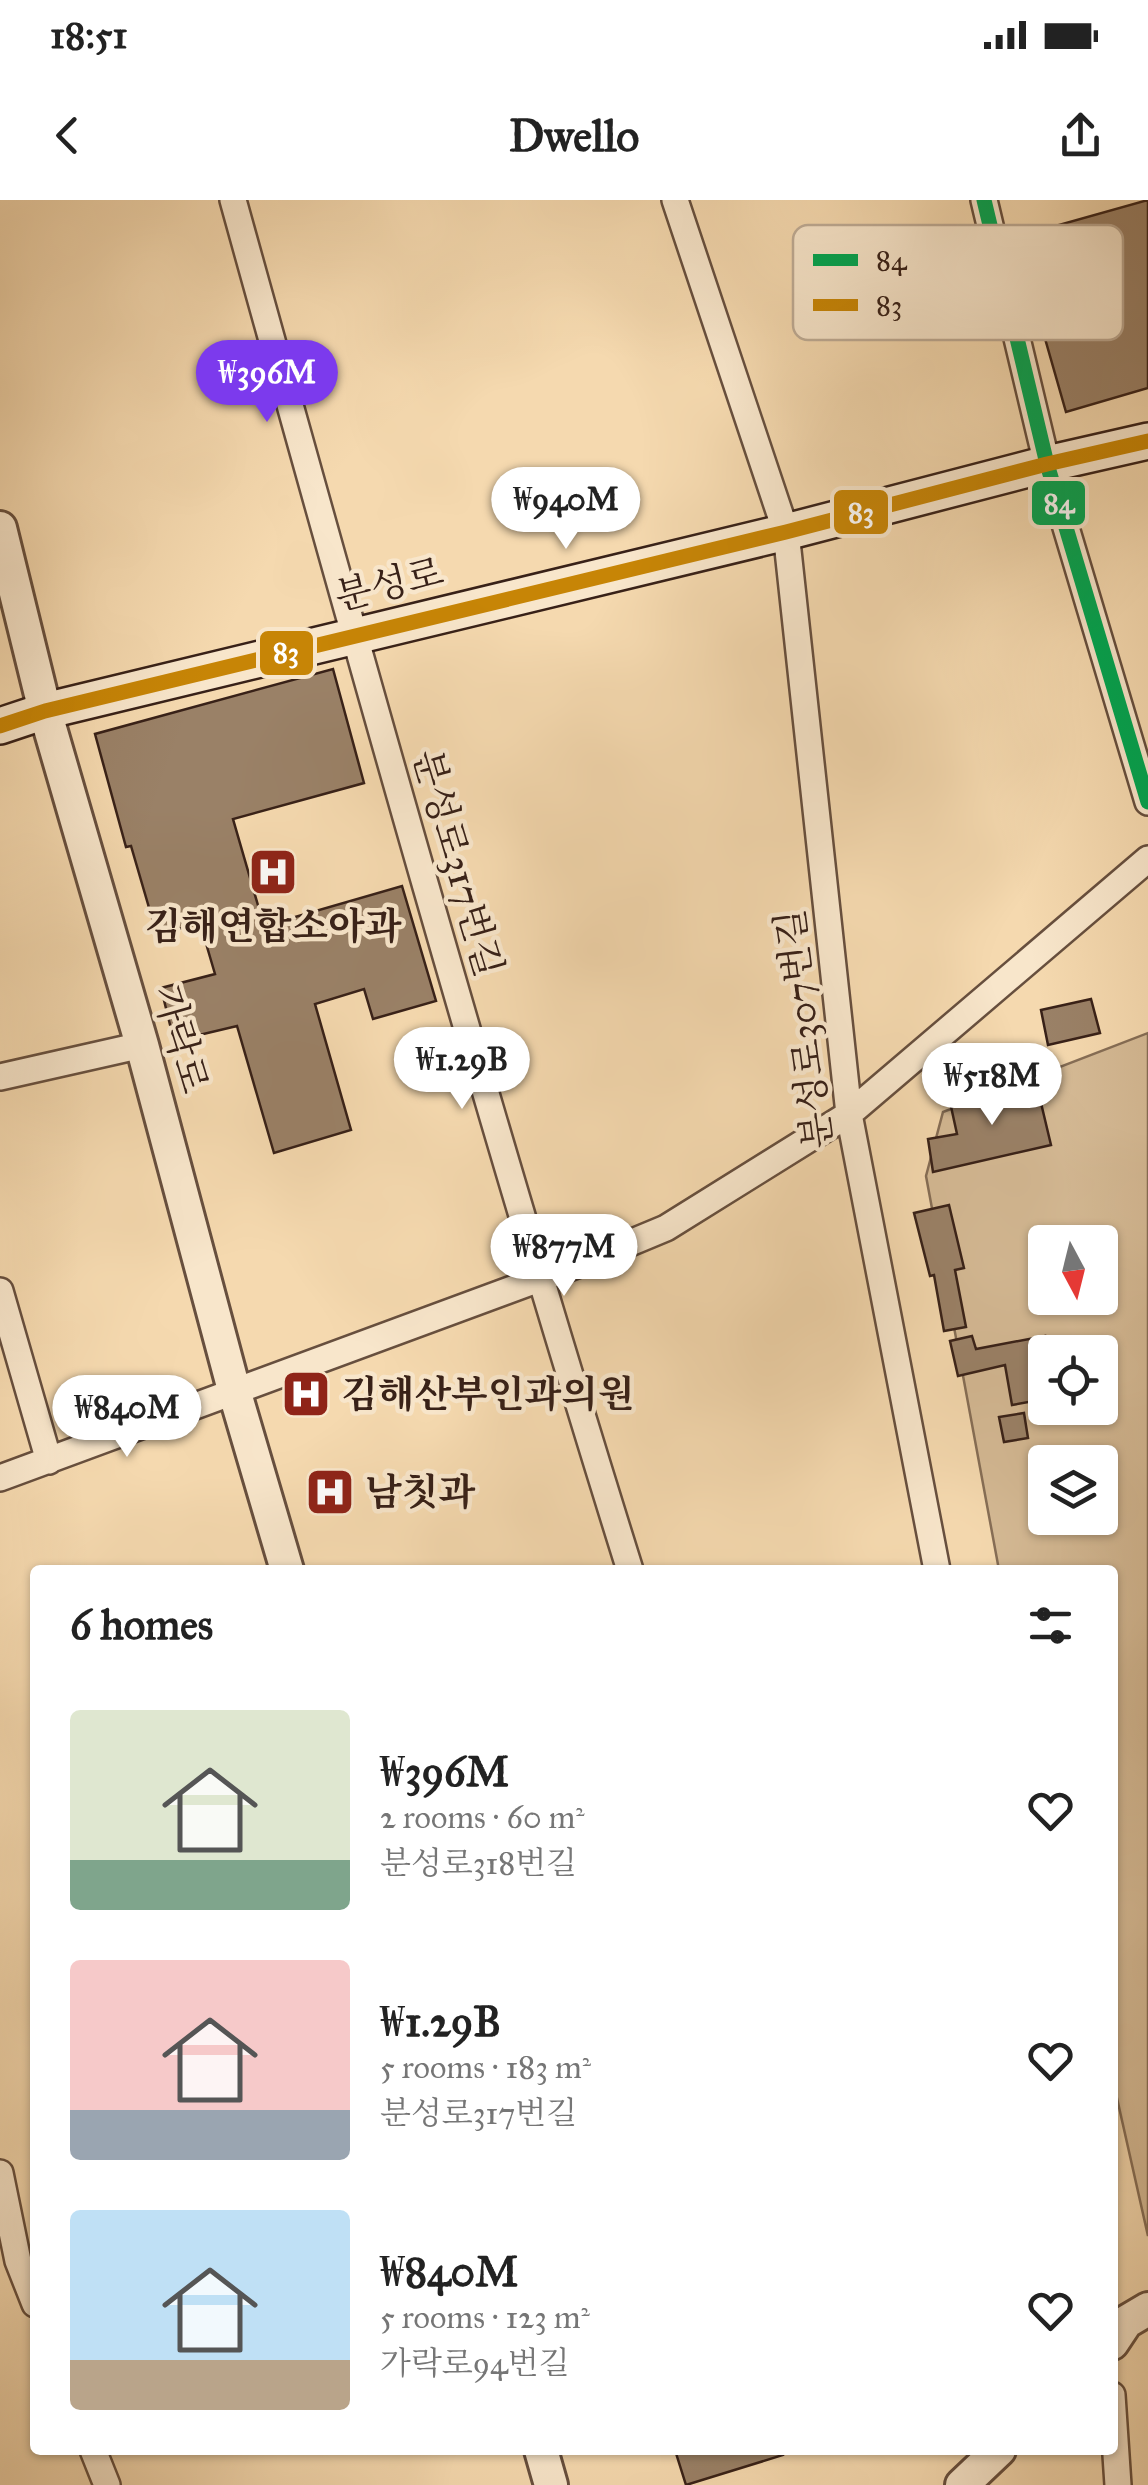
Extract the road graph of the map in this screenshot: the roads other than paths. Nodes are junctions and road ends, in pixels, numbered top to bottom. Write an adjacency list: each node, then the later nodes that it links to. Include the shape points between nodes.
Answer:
1 (234, 200): 10 (street, 분성로317번길)
2 (674, 200): 9 (street, 분성로307번길)
3 (984, 200): 4 (street)
4 (990, 225)
5 (1017, 340): 7 (street)
6 (1148, 441): 7 (main road, 분성로)
7 (1047, 464): 9 (main road, 분성로); 13 (street)
8 (0, 528): 11 (street, 가락로)
9 (786, 532): 10 (main road, 분성로); 17 (street, 분성로307번길)
10 (354, 636): 11 (main road, 분성로); 18 (street, 분성로317번길)
11 (45, 712): 12 (main road, 분성로); 15 (street, 가락로)
12 (0, 726)
13 (1148, 802)
14 (1148, 859): 17 (street)
15 (142, 1045): 16 (street); 20 (street, 가락로)
16 (0, 1077)
17 (849, 1114): 18 (street, via 666,1228); 25 (street, 분성로307번길)
18 (538, 1278): 20 (street); 24 (street, 분성로317번길)
19 (0, 1291): 21 (street)
20 (234, 1390): 21 (street); 23 (street, 가락로)
21 (49, 1460): 22 (street)
22 (0, 1478)
23 (285, 1565)
24 (628, 1565)
25 (937, 1565)
26 (0, 2174): 27 (street)
27 (18, 2260): 28 (street)
28 (30, 2291)
29 (95, 2455): 33 (street)
30 (543, 2455): 34 (street)
31 (993, 2455): 35 (street)
32 (1116, 2455): 36 (street)
33 (106, 2485)
34 (551, 2485)
35 (962, 2485)
36 (1118, 2485)

